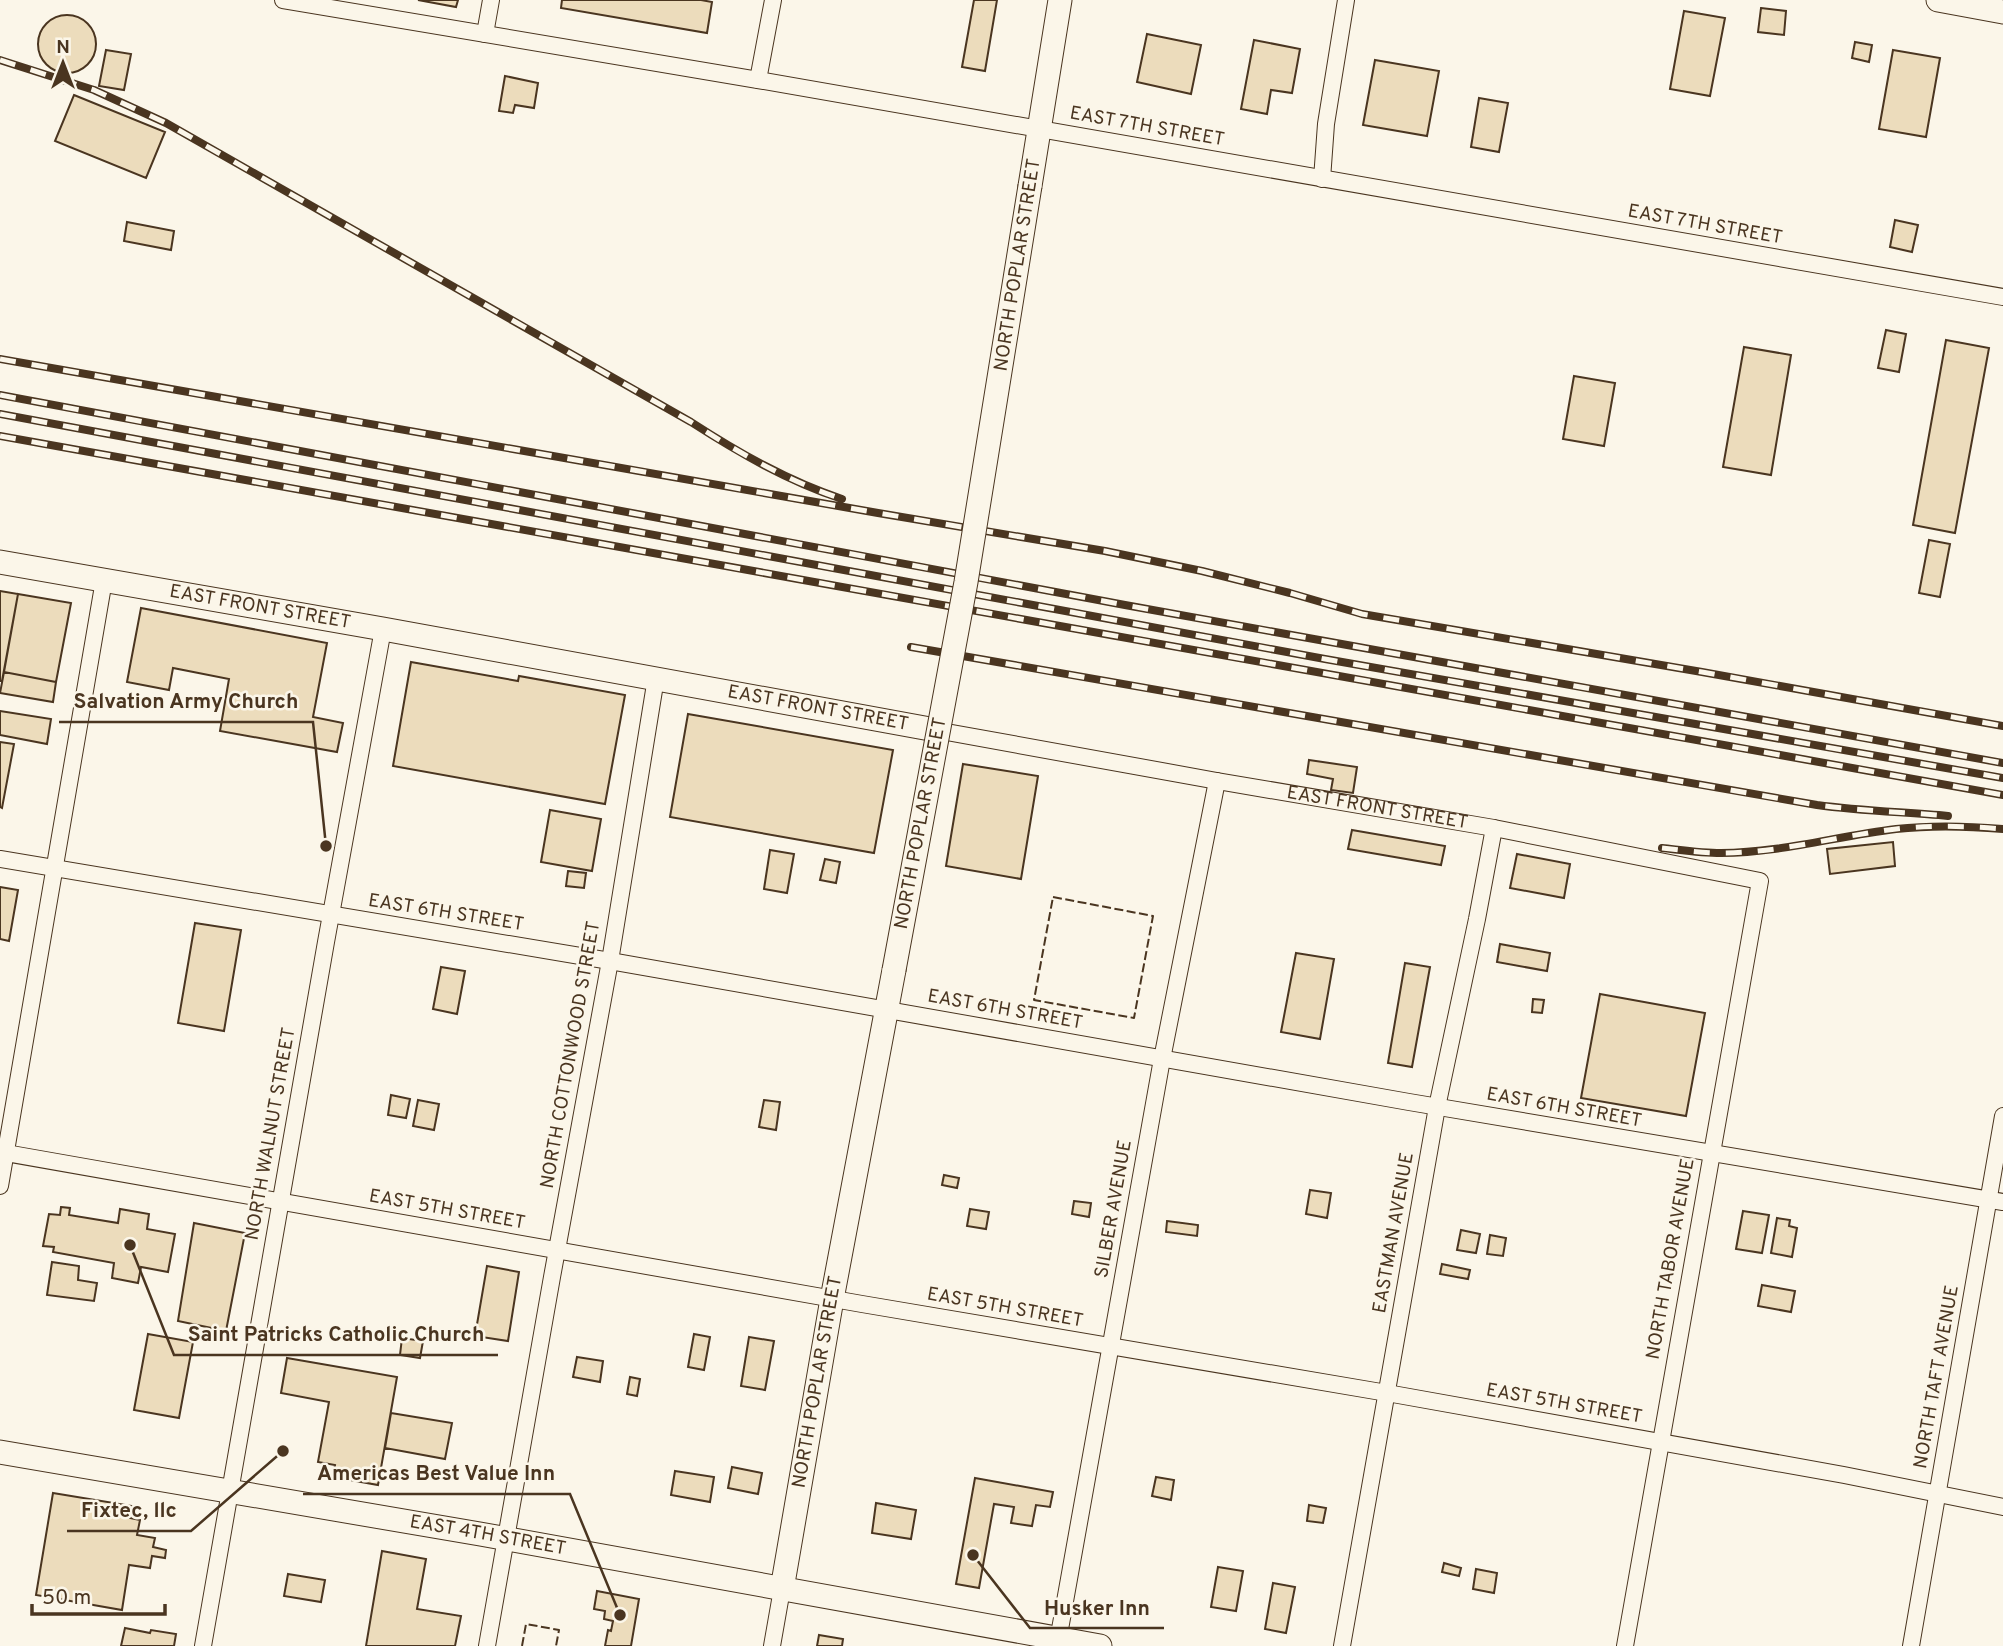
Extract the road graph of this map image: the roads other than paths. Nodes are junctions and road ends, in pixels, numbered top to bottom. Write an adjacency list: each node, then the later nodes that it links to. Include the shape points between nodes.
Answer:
1 (283, 0): 8 (street, EAST 7TH STREET)
2 (491, 0): 8 (street)
3 (773, 0): 9 (street)
4 (1060, 0): 10 (main road, NORTH POPLAR STREET)
5 (1346, 0): 11 (street)
6 (1938, 0): 7 (main road)
7 (2003, 12)
8 (485, 34): 9 (street, EAST 7TH STREET)
9 (758, 80): 10 (street, EAST 7TH STREET)
10 (1040, 130): 11 (street, EAST 7TH STREET); 25 (main road, NORTH POPLAR STREET, bridge, via 966,582)
11 (1322, 179): 12 (street, EAST 7TH STREET)
12 (2003, 297)
13 (0, 562): 14 (main road, EAST FRONT STREET)
14 (104, 580): 15 (main road, EAST FRONT STREET); 21 (street)
15 (383, 629): 16 (main road, EAST FRONT STREET); 23 (street, NORTH WALNUT STREET)
16 (656, 678): 17 (main road, EAST FRONT STREET); 24 (street, NORTH COTTONWOOD STREET)
17 (941, 732): 18 (street, EAST FRONT STREET)
18 (1217, 781): 19 (street, EAST FRONT STREET); 26 (street, SILBER AVENUE)
19 (1494, 828): 22 (street, EAST FRONT STREET); 27 (street, EASTMAN AVENUE)
20 (0, 859): 21 (street, EAST 6TH STREET)
21 (54, 869): 23 (street, EAST 6TH STREET); 29 (street)
22 (1760, 881): 30 (street, NORTH TABOR AVENUE)
23 (331, 915): 24 (street, EAST 6TH STREET); 33 (street, NORTH WALNUT STREET)
24 (610, 961): 25 (street, EAST 6TH STREET); 34 (street, NORTH COTTONWOOD STREET)
25 (886, 1010): 26 (street, EAST 6TH STREET); 35 (main road, NORTH POPLAR STREET)
26 (1162, 1059): 27 (street, EAST 6TH STREET); 36 (street, SILBER AVENUE)
27 (1437, 1107): 30 (street, EAST 6TH STREET); 37 (street, EASTMAN AVENUE)
28 (2003, 1116): 32 (street, NORTH TAFT AVENUE)
29 (3, 1152): 31 (street); 33 (street, EAST 5TH STREET)
30 (1712, 1154): 32 (street, EAST 6TH STREET); 38 (street, NORTH TABOR AVENUE)
31 (0, 1186)
32 (1996, 1201): 41 (street, NORTH TAFT AVENUE)
33 (282, 1202): 34 (street, EAST 5TH STREET); 40 (street, NORTH WALNUT STREET)
34 (557, 1250): 35 (street, EAST 5TH STREET); 43 (street, NORTH COTTONWOOD STREET)
35 (832, 1299): 36 (street, EAST 5TH STREET); 44 (main road, NORTH POPLAR STREET)
36 (1110, 1347): 37 (street, EAST 5TH STREET); 45 (street, SILBER AVENUE)
37 (1387, 1394): 38 (street, EAST 5TH STREET); 50 (street, EASTMAN AVENUE)
38 (1660, 1442): 41 (street, EAST 5TH STREET); 51 (street, NORTH TABOR AVENUE)
39 (0, 1452): 40 (main road, EAST 4TH STREET)
40 (231, 1491): 43 (main road, EAST 4TH STREET); 46 (street, NORTH WALNUT STREET)
41 (1937, 1494): 42 (street, EAST 5TH STREET); 52 (street, NORTH TAFT AVENUE)
42 (2003, 1507)
43 (507, 1539): 44 (main road, EAST 4TH STREET); 47 (street, NORTH COTTONWOOD STREET)
44 (782, 1589): 45 (main road, EAST 4TH STREET); 48 (street, NORTH POPLAR STREET)
45 (1058, 1642): 49 (main road, EAST 4TH STREET)
46 (203, 1646)
47 (487, 1646)
48 (772, 1646)
49 (1100, 1646)
50 (1342, 1646)
51 (1625, 1646)
52 (1911, 1646)

